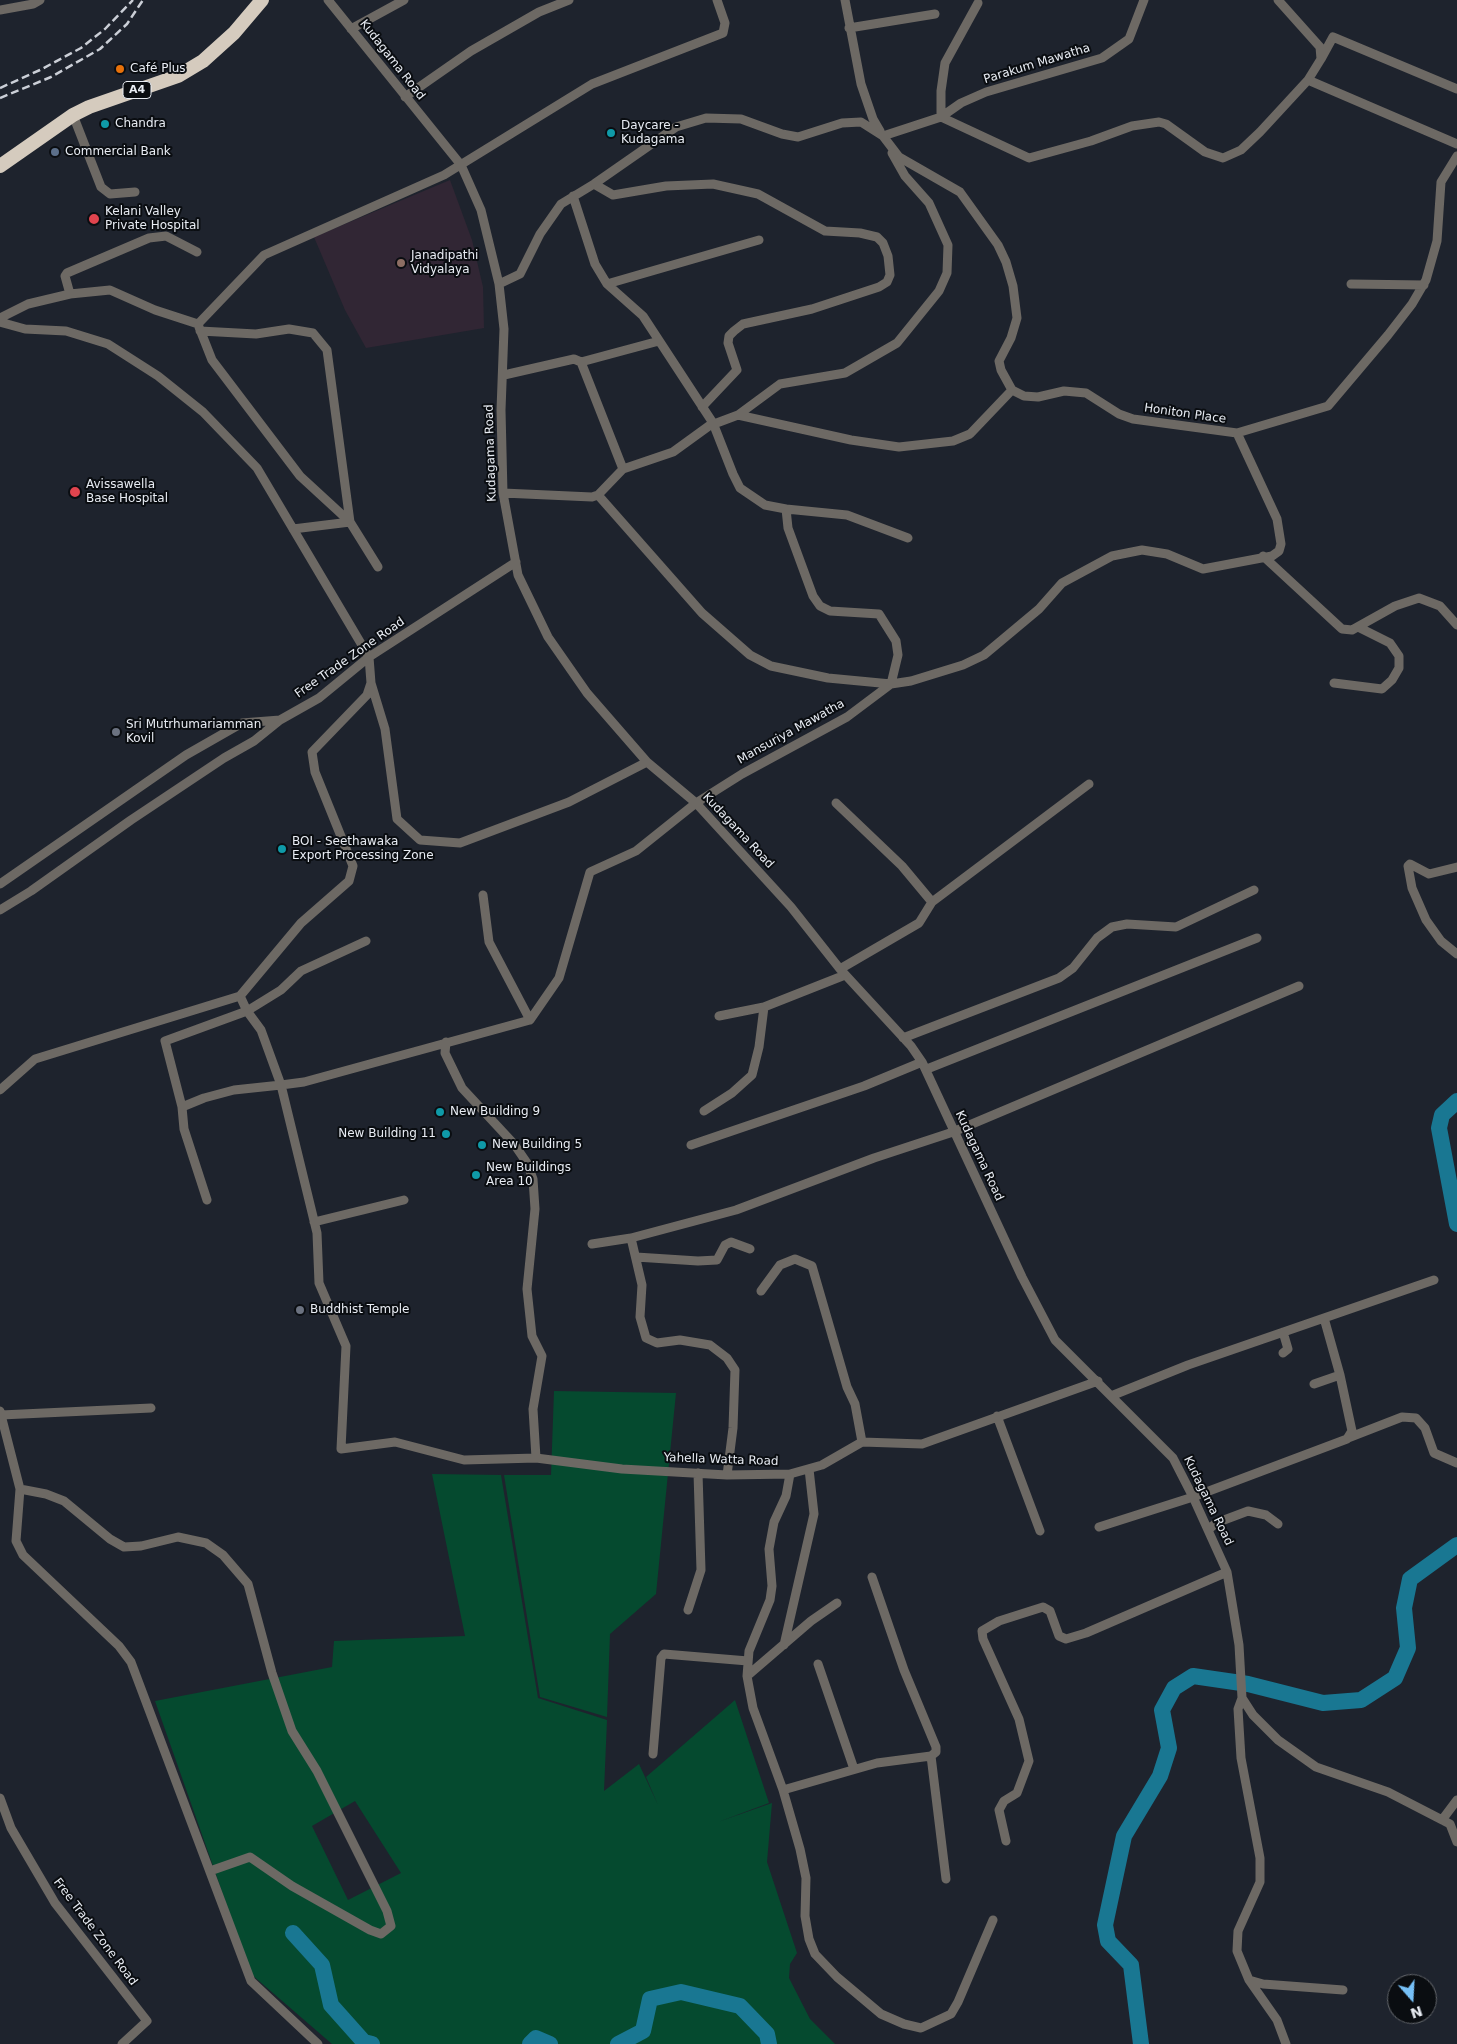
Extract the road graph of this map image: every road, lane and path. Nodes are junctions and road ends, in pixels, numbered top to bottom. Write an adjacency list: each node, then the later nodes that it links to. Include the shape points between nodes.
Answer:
1 (40, 0): 11 (street)
2 (262, 0): 19 (highway, A4, via 234,33 203,61 178,76)
3 (328, 0): 14 (street, Kudagama Road)
4 (404, 0): 14 (street)
5 (569, 0): 18 (street, via 539,12 471,52)
6 (717, 0): 24 (street, via 725,23 723,33 592,84)
7 (845, 0): 13 (street)
8 (1144, 0): 20 (street, Parakum Mawatha, via 1129,39 1102,58 986,92 961,102)
9 (1278, 0): 15 (street, via 1320,48)
10 (978, 3): 20 (street, via 945,63)
11 (0, 10)
12 (935, 14): 13 (street)
13 (848, 28): 21 (street, via 861,84 873,120)
14 (352, 29): 18 (street, Kudagama Road)
15 (1321, 59): 16 (street); 17 (street, via 1333,37)
16 (1308, 80): 20 (street, via 1241,150 1223,158 1205,152 1159,122 1132,126 1029,158); 22 (street)
17 (1457, 89)
18 (405, 97): 24 (street, Kudagama Road)
19 (73, 115): 25 (highway, A4); 27 (street, via 101,187 110,194)
20 (941, 117): 21 (street)
21 (883, 136): 26 (street, via 862,122 842,123 798,137 740,119 706,118 664,135); 41 (street, via 899,157 960,192 998,245 1013,286 1017,318 1012,338 999,361); 43 (street, via 905,176 929,203 948,245 947,273 939,291 897,343 845,373 780,384)
22 (1457, 144)
23 (1457, 156): 34 (street, Honiton Place, via 1441,182 1437,241)
24 (461, 165): 31 (street, Kudagama Road, via 481,210); 37 (street, via 264,255)
25 (0, 166)
26 (594, 184): 28 (street); 42 (street, via 613,195 666,186 713,184 758,194 825,231 860,233 877,237 883,243 890,275 887,282 879,287 812,309 743,324 734,331 728,343 738,370)
27 (135, 192)
28 (572, 196): 31 (street, via 553,212 520,274); 32 (street, via 595,264)
29 (759, 240): 32 (street)
30 (197, 252): 35 (street, via 166,236 149,238 66,272)
31 (499, 284): 40 (street, Kudagama Road, via 504,329)
32 (607, 284): 38 (street, via 643,316)
33 (1351, 284): 34 (street)
34 (1424, 285): 45 (street, Honiton Place, via 1388,335 1328,406)
35 (70, 294): 36 (street, via 28,304); 37 (street, via 110,290)
36 (0, 320): 51 (street, via 25,328 66,331 108,344 158,376 203,412 257,468)
37 (199, 327): 50 (street, via 212,360 300,476); 50 (street, via 256,334 289,329 313,333 327,350)
38 (659, 341): 39 (street); 42 (street)
39 (581, 362): 40 (street, via 574,359); 46 (street)
40 (504, 375): 47 (street, Kudagama Road)
41 (1012, 390): 43 (street, via 970,434 953,441 899,447); 45 (street, Honiton Place, via 1024,396 1038,397 1064,391 1086,393 1133,419)
42 (702, 406): 44 (street)
43 (738, 415): 44 (street)
44 (713, 424): 46 (street, via 674,452); 49 (street, via 740,488 765,505)
45 (1237, 433): 53 (street, via 1277,520 1279,551 1272,556)
46 (623, 469): 48 (street)
47 (503, 494): 48 (street); 54 (street, Kudagama Road)
48 (598, 495): 61 (street, Mansuriya Mawatha, via 702,613 750,655 771,666 819,676)
49 (786, 509): 52 (street, via 847,515); 61 (street, via 788,528 820,606 830,611 879,614 896,641 898,654)
50 (350, 522): 51 (street); 55 (street)
51 (293, 529): 58 (street)
52 (908, 538)
53 (1263, 556): 57 (street, via 1342,630); 61 (street, via 1203,569 1167,554 1142,550 1112,556 1062,583 1039,609 984,655 912,681)
54 (516, 562): 58 (street, Free Trade Zone Road); 63 (street, Kudagama Road, via 518,575 548,637 587,693)
55 (378, 567)
56 (1457, 625): 57 (street, via 1440,606 1419,598 1395,606)
57 (1358, 627): 60 (street, via 1390,643 1398,656 1399,668 1382,689)
58 (369, 658): 59 (street); 62 (street, Free Trade Zone Road, via 319,698)
59 (371, 683): 63 (street, via 384,729 397,819 420,840 460,843 569,802); 78 (street, via 367,695 312,752 315,772 353,866 349,881 301,923)
60 (1334, 683)
61 (891, 684): 65 (street, Mansuriya Mawatha, via 847,716)
62 (280, 720): 68 (street, via 242,723 186,755); 72 (street, Free Trade Zone Road, via 254,741 216,763)
63 (647, 762): 65 (street, Kudagama Road)
64 (1088, 784): 71 (street)
65 (696, 803): 76 (street, Kudagama Road, via 790,907); 82 (street, Mansuriya Mawatha, via 636,851 590,872 559,978)
66 (836, 803): 71 (street, via 902,866)
67 (1457, 867): 75 (street, via 1429,874 1410,864 1408,866 1412,888 1426,920 1441,941)
68 (0, 884)
69 (1254, 890): 83 (street, via 1176,926 1127,924 1112,927 1097,938 1073,968 1059,978)
70 (483, 895): 82 (street, via 489,942)
71 (932, 902): 76 (street, via 919,923)
72 (0, 910)
73 (1257, 938): 85 (street)
74 (366, 941): 80 (street, via 301,971 282,990)
75 (1457, 954)
76 (842, 972): 79 (street); 83 (street, Kudagama Road)
77 (1299, 986): 90 (street)
78 (240, 996): 80 (street); 87 (street, via 35,1059)
79 (764, 1007): 81 (street); 89 (street, via 752,1075 732,1093)
80 (247, 1011): 86 (street, via 261,1030); 88 (street, via 165,1041)
81 (719, 1016)
82 (530, 1020): 84 (street)
83 (903, 1038): 85 (street, Kudagama Road)
84 (446, 1042): 86 (street, via 304,1082); 113 (street, via 445,1053 462,1088 514,1144 527,1162 533,1178 535,1209 527,1289 532,1336 542,1356 533,1409)
85 (924, 1066): 90 (street, Kudagama Road); 91 (street)
86 (281, 1085): 88 (street, via 234,1090); 94 (street)
87 (0, 1090)
88 (182, 1108): 92 (street, via 184,1129)
89 (704, 1110)
90 (953, 1132): 95 (street, via 736,1210); 105 (street, Kudagama Road, via 1055,1340)
91 (691, 1145)
92 (207, 1200)
93 (404, 1200): 94 (street)
94 (314, 1222): 113 (street, Yahella Watta Road, via 319,1283 346,1346 341,1449 395,1442 464,1460)
95 (631, 1238): 96 (street); 98 (street)
96 (592, 1244)
97 (750, 1249): 98 (street, via 731,1242 724,1245 717,1260)
98 (636, 1257): 117 (street, via 642,1285 640,1317 646,1338 657,1343 680,1340 710,1346 727,1358 734,1370 733,1428)
99 (1434, 1280): 101 (street)
100 (762, 1291): 112 (street, via 780,1265 795,1259 812,1266 847,1387 855,1404)
101 (1324, 1318): 102 (street); 104 (street)
102 (1283, 1332): 103 (street, via 1288,1349); 107 (street)
103 (1283, 1353)
104 (1340, 1375): 106 (street); 111 (street, via 1352,1431)
105 (1098, 1381): 107 (street, Kudagama Road); 110 (street)
106 (1314, 1384)
107 (1111, 1396): 120 (street, Kudagama Road, via 1173,1458)
108 (151, 1408): 109 (street)
109 (0, 1413): 119 (street)
110 (997, 1416): 112 (street, via 922,1444); 124 (street)
111 (1347, 1438): 114 (street, via 1402,1417 1416,1418 1425,1428 1434,1453); 120 (street)
112 (862, 1442): 115 (street, Yahella Watta Road)
113 (536, 1458): 116 (street, Yahella Watta Road, via 622,1469)
114 (1457, 1463)
115 (809, 1470): 118 (street, Yahella Watta Road); 129 (street, via 814,1514)
116 (698, 1473): 117 (street, Yahella Watta Road); 128 (street, via 700,1570)
117 (727, 1474): 118 (street, Yahella Watta Road)
118 (790, 1474): 130 (street, via 769,1549 770,1600 749,1651)
119 (20, 1489): 143 (street, via 16,1541 23,1555 119,1646 131,1662); 143 (street, via 64,1501 124,1547 178,1537 206,1543 223,1555 248,1584 272,1673 292,1731 318,1771 387,1911 390,1926 381,1934 370,1930 292,1886 250,1856)
120 (1193, 1497): 122 (street); 123 (street, Kudagama Road)
121 (1278, 1524): 123 (street, via 1266,1515 1248,1510)
122 (1099, 1527)
123 (1209, 1529): 125 (street, Kudagama Road)
124 (1040, 1531)
125 (1227, 1572): 133 (street, Kudagama Road, via 1239,1645); 141 (street, via 1066,1639 1059,1636 1050,1611 1043,1607 999,1621 982,1631 1018,1719 1029,1761 1017,1793 1004,1801 999,1810)
126 (872, 1576): 135 (street, via 904,1670 936,1747)
127 (837, 1603): 129 (street)
128 (688, 1610)
129 (784, 1645): 132 (street)
130 (748, 1662): 132 (street); 134 (street, via 664,1654 661,1658)
131 (818, 1664): 136 (street)
132 (747, 1676): 137 (street, via 754,1708)
133 (1242, 1698): 140 (street, via 1253,1715 1278,1740 1316,1767 1388,1792); 146 (street, via 1238,1709 1241,1758 1260,1858 1260,1882 1238,1931 1236,1951)
134 (653, 1754)
135 (931, 1756): 136 (street); 144 (street)
136 (854, 1769): 137 (street)
137 (783, 1790): 145 (street, via 806,1878 805,1916 815,1954 880,2014 921,2028 951,2014)
138 (0, 1798): 148 (street, Free Trade Zone Road, via 11,1828 55,1902 147,2021)
139 (1457, 1800): 140 (street)
140 (1442, 1820): 142 (street, via 1450,1824)
141 (1006, 1841)
142 (1457, 1842)
143 (210, 1871): 149 (street, via 251,1981)
144 (946, 1878)
145 (993, 1920)
146 (1250, 1980): 147 (street, via 1263,1984); 150 (street, via 1277,2020)
147 (1343, 1990)
148 (122, 2044)
149 (318, 2044)
150 (1286, 2044)

